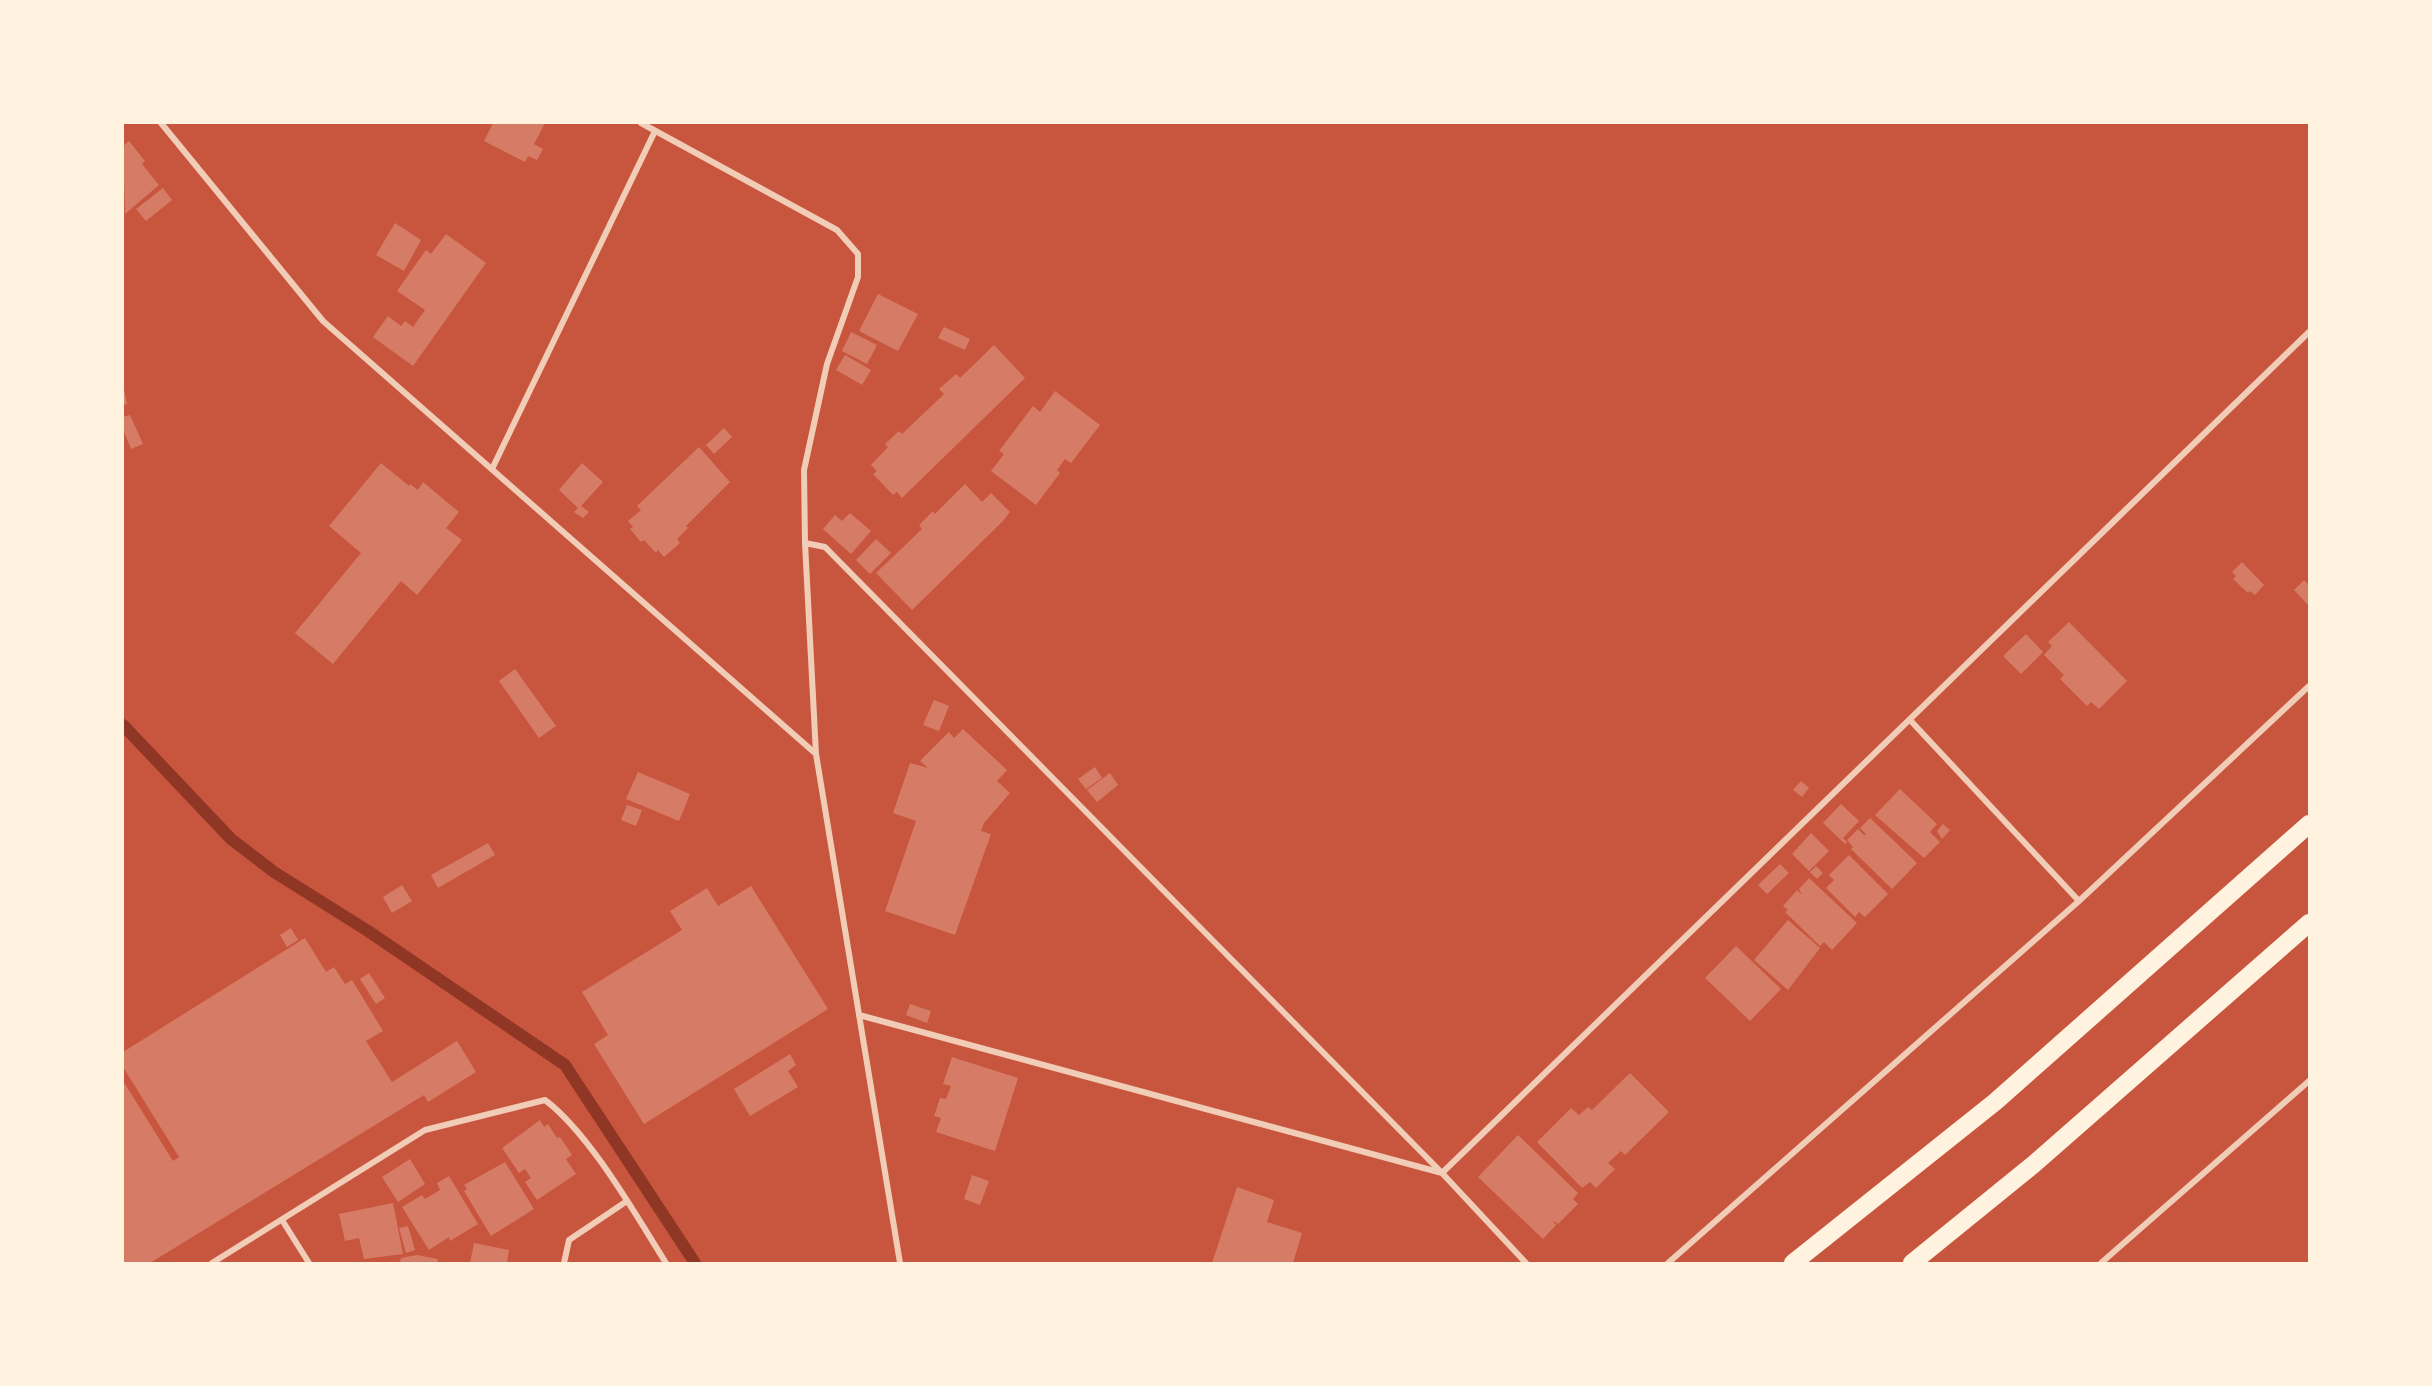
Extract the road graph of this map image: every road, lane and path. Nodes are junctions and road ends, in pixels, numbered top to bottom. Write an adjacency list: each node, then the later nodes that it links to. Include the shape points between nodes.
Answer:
1 (161, 123): 5 (street, via 322,321)
2 (642, 123): 3 (street)
3 (655, 130): 5 (street); 6 (street, via 837,230 858,254 858,277 827,364 804,470)
4 (2309, 332): 8 (street)
5 (492, 469): 9 (street)
6 (805, 543): 9 (street); 15 (street, via 825,547)
7 (2309, 686): 11 (street)
8 (1910, 720): 11 (street); 15 (street)
9 (816, 754): 13 (street)
10 (2309, 824): 25 (highway, via 1995,1102)
11 (2079, 902): 24 (street)
12 (2309, 923): 26 (highway, via 2034,1164)
13 (859, 1015): 15 (street); 22 (street)
14 (2309, 1081): 27 (street)
15 (1442, 1173): 23 (street)
16 (627, 1201): 17 (street, via 565,1115 545,1101 425,1130); 20 (street, via 569,1240); 21 (street)
17 (282, 1220): 18 (street); 19 (street)
18 (212, 1263)
19 (309, 1263)
20 (564, 1263)
21 (666, 1263)
22 (900, 1263)
23 (1526, 1263)
24 (1668, 1263)
25 (1793, 1263)
26 (1912, 1263)
27 (2101, 1263)

